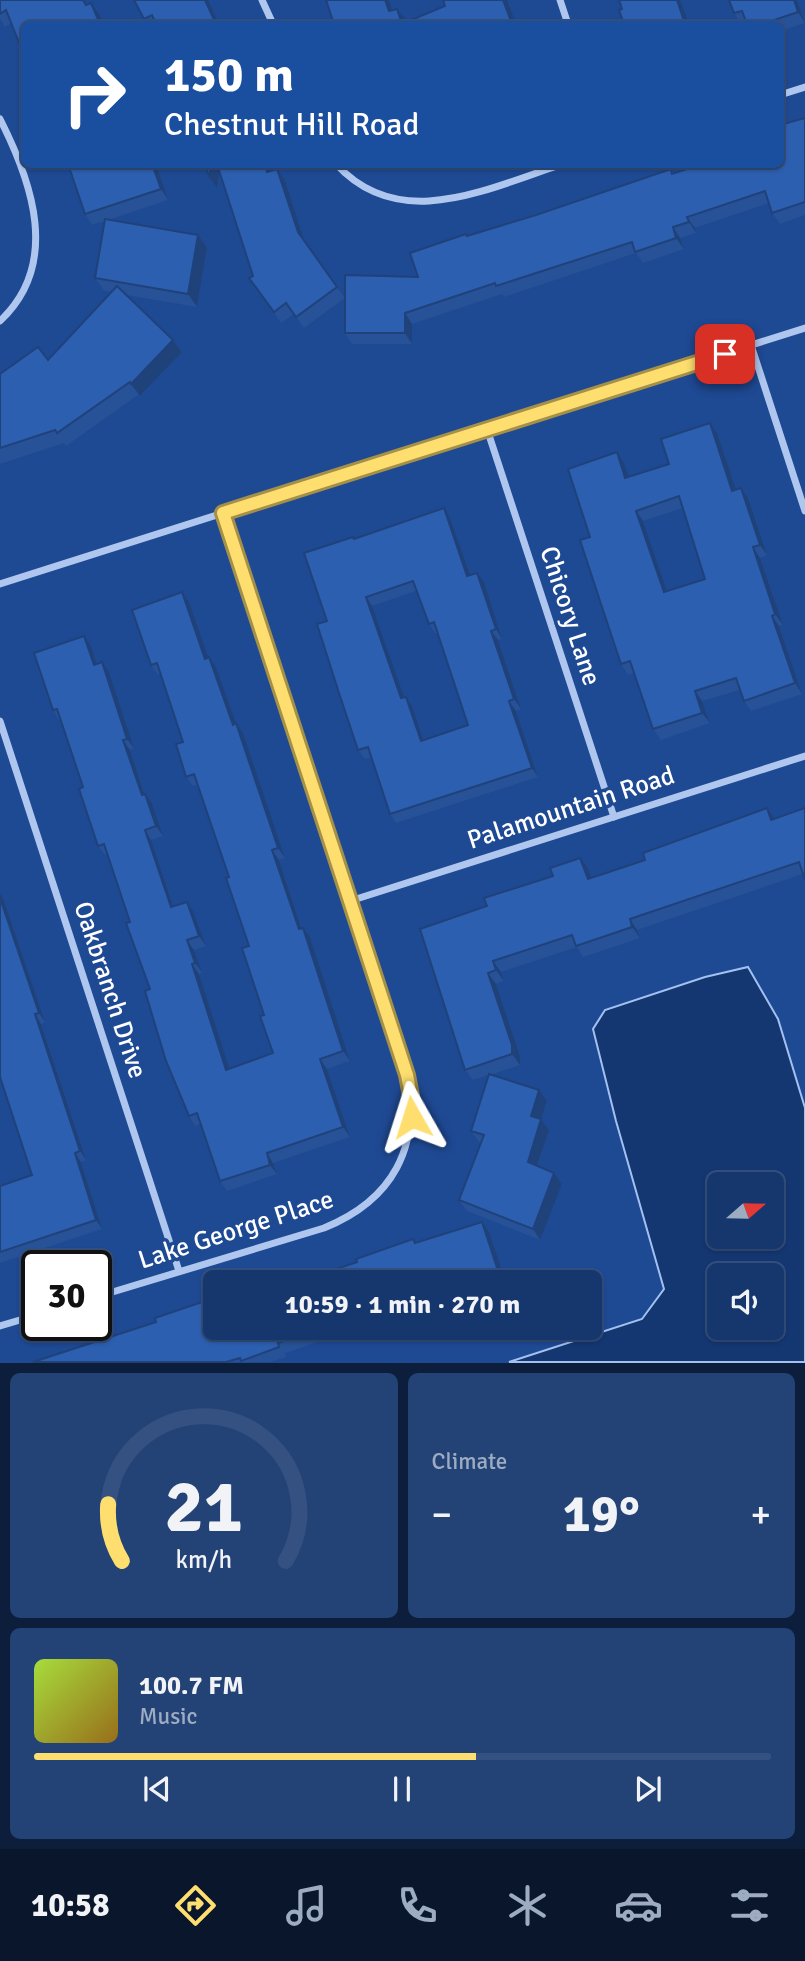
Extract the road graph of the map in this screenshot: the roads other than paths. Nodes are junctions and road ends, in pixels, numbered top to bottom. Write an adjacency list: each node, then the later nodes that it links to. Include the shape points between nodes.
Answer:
1 (262, 0): 3 (street)
2 (560, 0): 4 (street)
3 (272, 21)
4 (567, 21)
5 (805, 88): 6 (street)
6 (784, 94)
7 (0, 119): 10 (street, via 31,197 37,240 28,281)
8 (341, 168): 9 (street, via 377,194 419,203 461,197)
9 (551, 168)
10 (0, 321)
11 (805, 328): 12 (street)
12 (751, 345): 13 (street); 14 (street)
13 (487, 429): 15 (street); 19 (street, Chicory Lane)
14 (805, 510)
15 (223, 513): 16 (street); 20 (street, Lake George Place)
16 (0, 584)
17 (0, 721): 21 (street, Oakbranch Drive)
18 (805, 756): 19 (street, Palamountain Road)
19 (614, 817): 20 (street, Palamountain Road)
20 (350, 901): 21 (street, Lake George Place, via 407,1075 412,1117 402,1159 378,1194 344,1220)
21 (179, 1271): 22 (street, Lake George Place)
22 (112, 1292)
23 (21, 1320): 24 (street)
24 (0, 1326)

